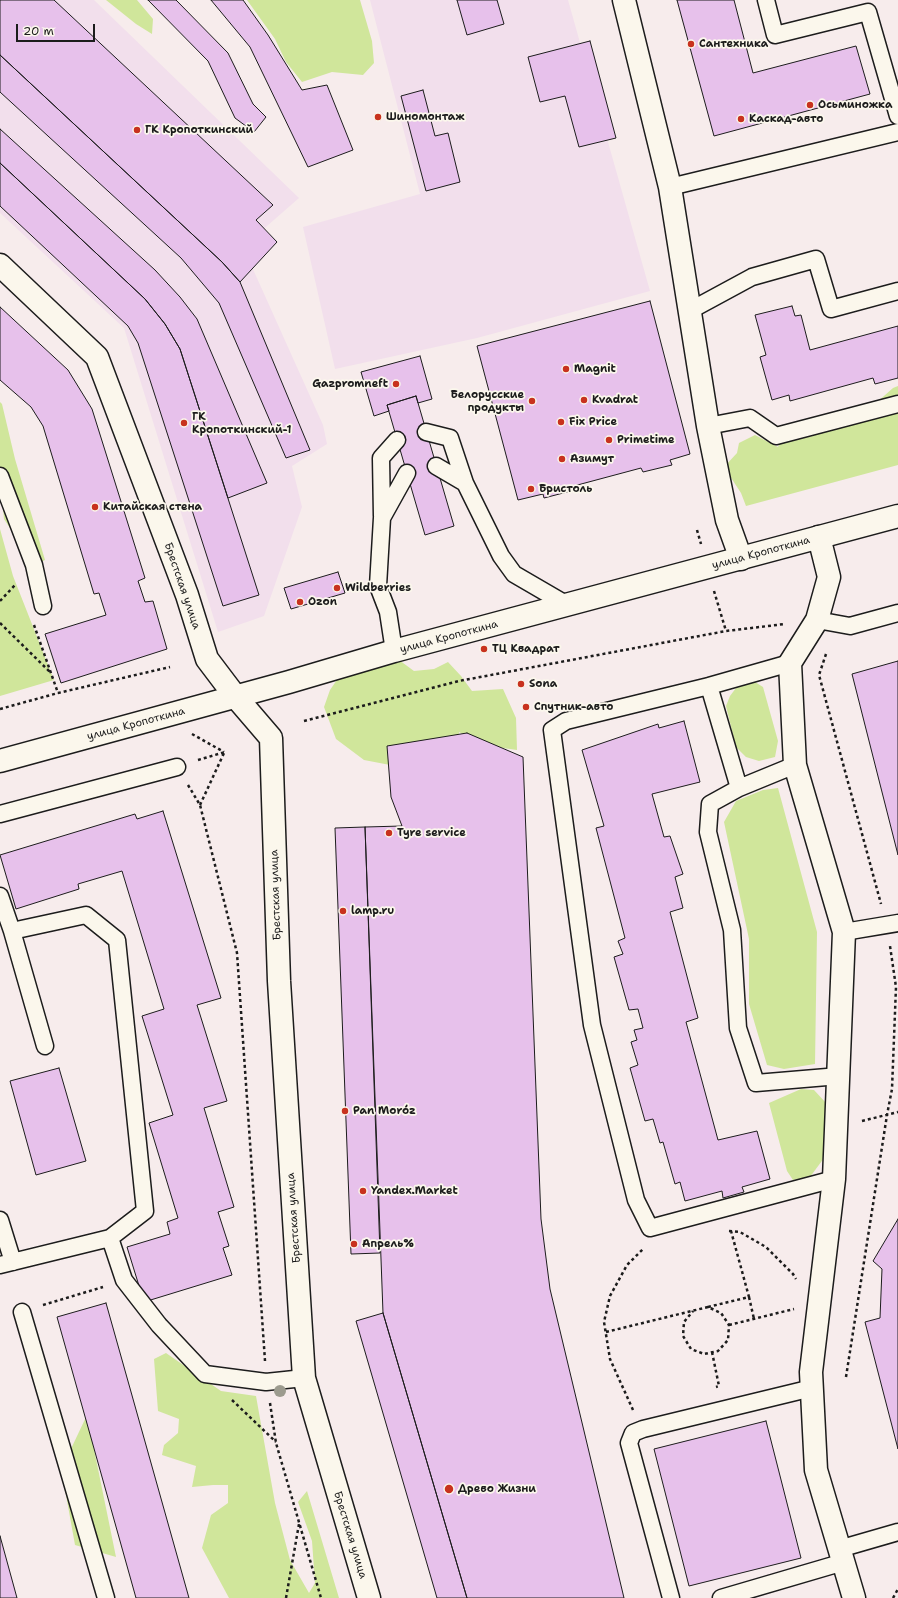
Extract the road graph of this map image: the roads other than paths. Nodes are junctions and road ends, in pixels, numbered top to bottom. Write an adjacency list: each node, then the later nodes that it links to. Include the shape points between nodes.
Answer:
1 (624, 0): 5 (street)
2 (766, 0): 3 (lane, via 775,36 868,12)
3 (898, 116)
4 (898, 132): 5 (lane)
5 (670, 186): 8 (street)
6 (0, 265): 28 (street, Брестская улица, via 97,357 187,595 206,659)
7 (898, 291): 8 (lane, via 831,309 816,259 752,278)
8 (691, 310): 10 (street)
9 (898, 404): 10 (lane, via 776,436 750,418)
10 (708, 426): 20 (street, via 727,520)
11 (426, 432): 16 (lane, via 450,438)
12 (397, 440): 18 (lane, via 381,458)
13 (436, 466): 16 (lane)
14 (407, 473): 18 (lane)
15 (0, 476): 21 (lane, via 34,565)
16 (465, 483): 22 (lane, via 501,556 514,574)
17 (898, 516): 19 (street, улица Кропоткина)
18 (382, 518): 25 (lane, via 378,586 388,612)
19 (819, 538): 20 (street, улица Кропоткина); 24 (street, via 829,577)
20 (740, 559): 22 (street, улица Кропоткина)
21 (43, 606)
22 (569, 606): 25 (street, улица Кропоткина)
23 (898, 613): 24 (lane, via 850,626)
24 (817, 620): 26 (street)
25 (394, 651): 28 (street, улица Кропоткина)
26 (790, 663): 27 (lane); 30 (street)
27 (709, 686): 32 (lane); 40 (lane, via 566,722 552,730 592,1024 636,1200 650,1228)
28 (235, 696): 29 (street, улица Кропоткина); 45 (street, Брестская улица, via 271,738 279,981)
29 (0, 761)
30 (795, 765): 32 (lane); 37 (street)
31 (177, 767): 33 (lane)
32 (739, 788): 39 (lane, via 710,804 708,832 732,930 738,1028 756,1083)
33 (0, 814)
34 (0, 896): 36 (lane)
35 (898, 923): 37 (lane)
36 (12, 931): 38 (lane); 42 (lane, via 86,915 116,940 145,1211)
37 (844, 932): 39 (street)
38 (45, 1046)
39 (839, 1076): 40 (street)
40 (834, 1179): 46 (street, via 811,1372)
41 (0, 1220): 43 (lane)
42 (110, 1238): 43 (lane); 45 (lane, via 124,1280 159,1325 205,1374 266,1382)
43 (6, 1263)
44 (22, 1312): 49 (lane)
45 (304, 1378): 50 (street, Брестская улица)
46 (812, 1388): 48 (street, via 816,1470); 51 (lane, via 633,1433 629,1443)
47 (898, 1532): 48 (lane)
48 (842, 1557): 52 (lane, via 837,1564); 53 (street)
49 (106, 1598)
50 (369, 1598)
51 (671, 1598)
52 (721, 1598)
53 (854, 1598)

